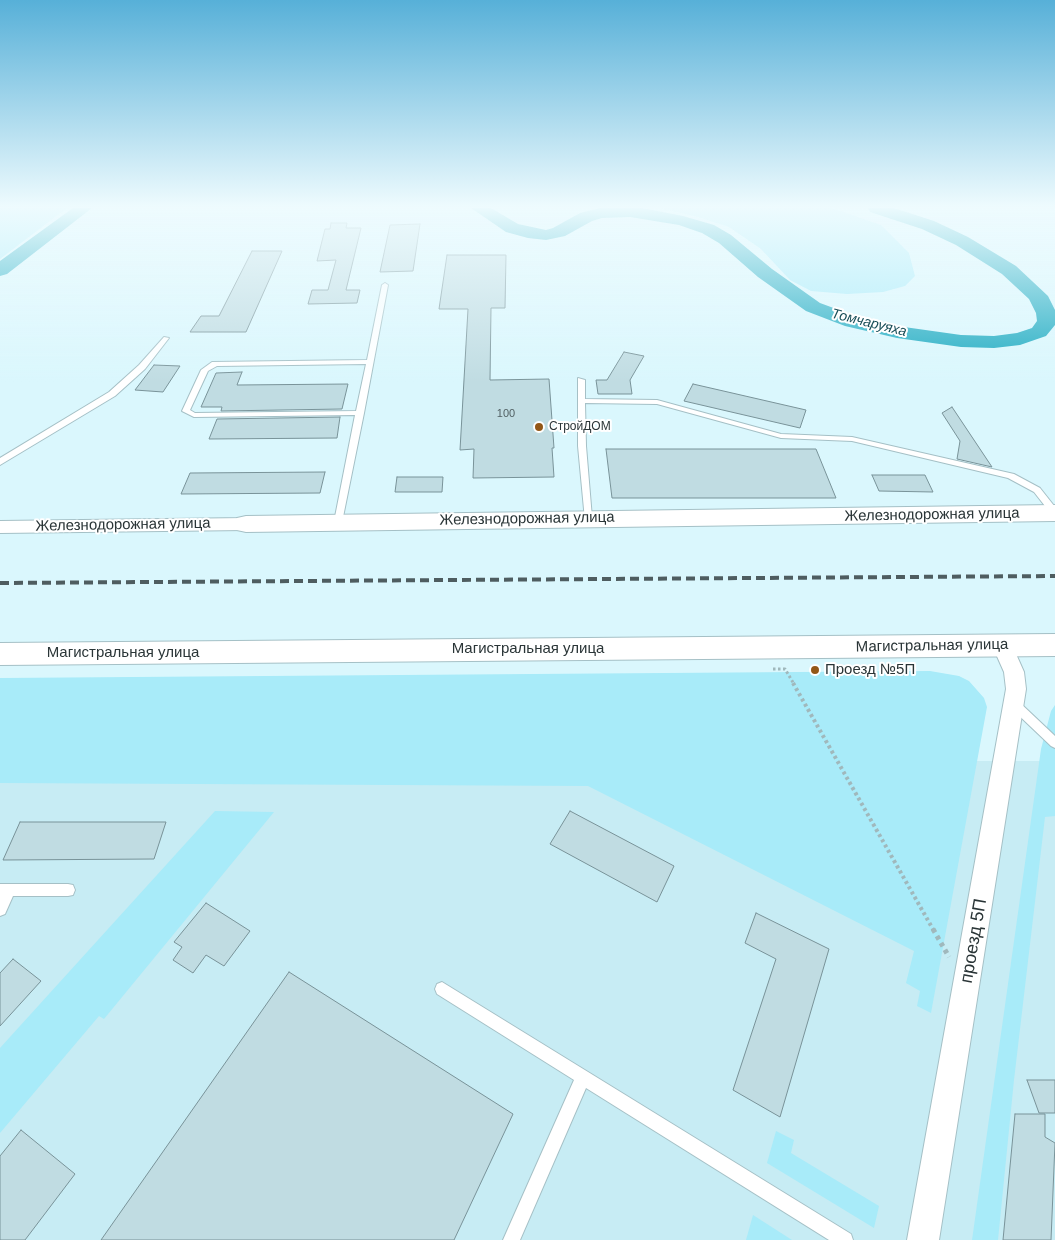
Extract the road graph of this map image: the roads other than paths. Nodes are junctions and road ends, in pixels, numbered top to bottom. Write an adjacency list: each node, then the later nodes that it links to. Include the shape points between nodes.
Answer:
1 (385, 285): 3 (lane)
2 (166, 338): 7 (lane, via 142,367 112,394)
3 (370, 362): 6 (lane); 6 (lane, via 215,364 205,370 186,411 194,415)
4 (581, 380): 5 (lane)
5 (582, 401): 8 (lane, via 657,402 781,436 852,439 1011,476 1037,490); 9 (lane)
6 (360, 413): 10 (lane)
7 (0, 462)
8 (1055, 513): 9 (main road, Железнодорожная улица)
9 (588, 518): 10 (main road, Железнодорожная улица)
10 (338, 522): 11 (main road, Железнодорожная улица)
11 (246, 524): 12 (street, Железнодорожная улица)
12 (0, 527)
13 (1002, 645): 14 (main road, Магистральная улица); 15 (main road, Магистральная улица); 16 (street, проезд 5П, via 1014,672)
14 (1055, 645)
15 (0, 654)
16 (1014, 704): 17 (lane); 25 (street, проезд 5П)
17 (1055, 743)
18 (4, 890): 19 (lane); 20 (lane)
19 (68, 890)
20 (0, 909)
21 (442, 989): 22 (lane)
22 (583, 1077): 23 (lane); 24 (lane)
23 (511, 1240)
24 (845, 1240)
25 (923, 1240)

